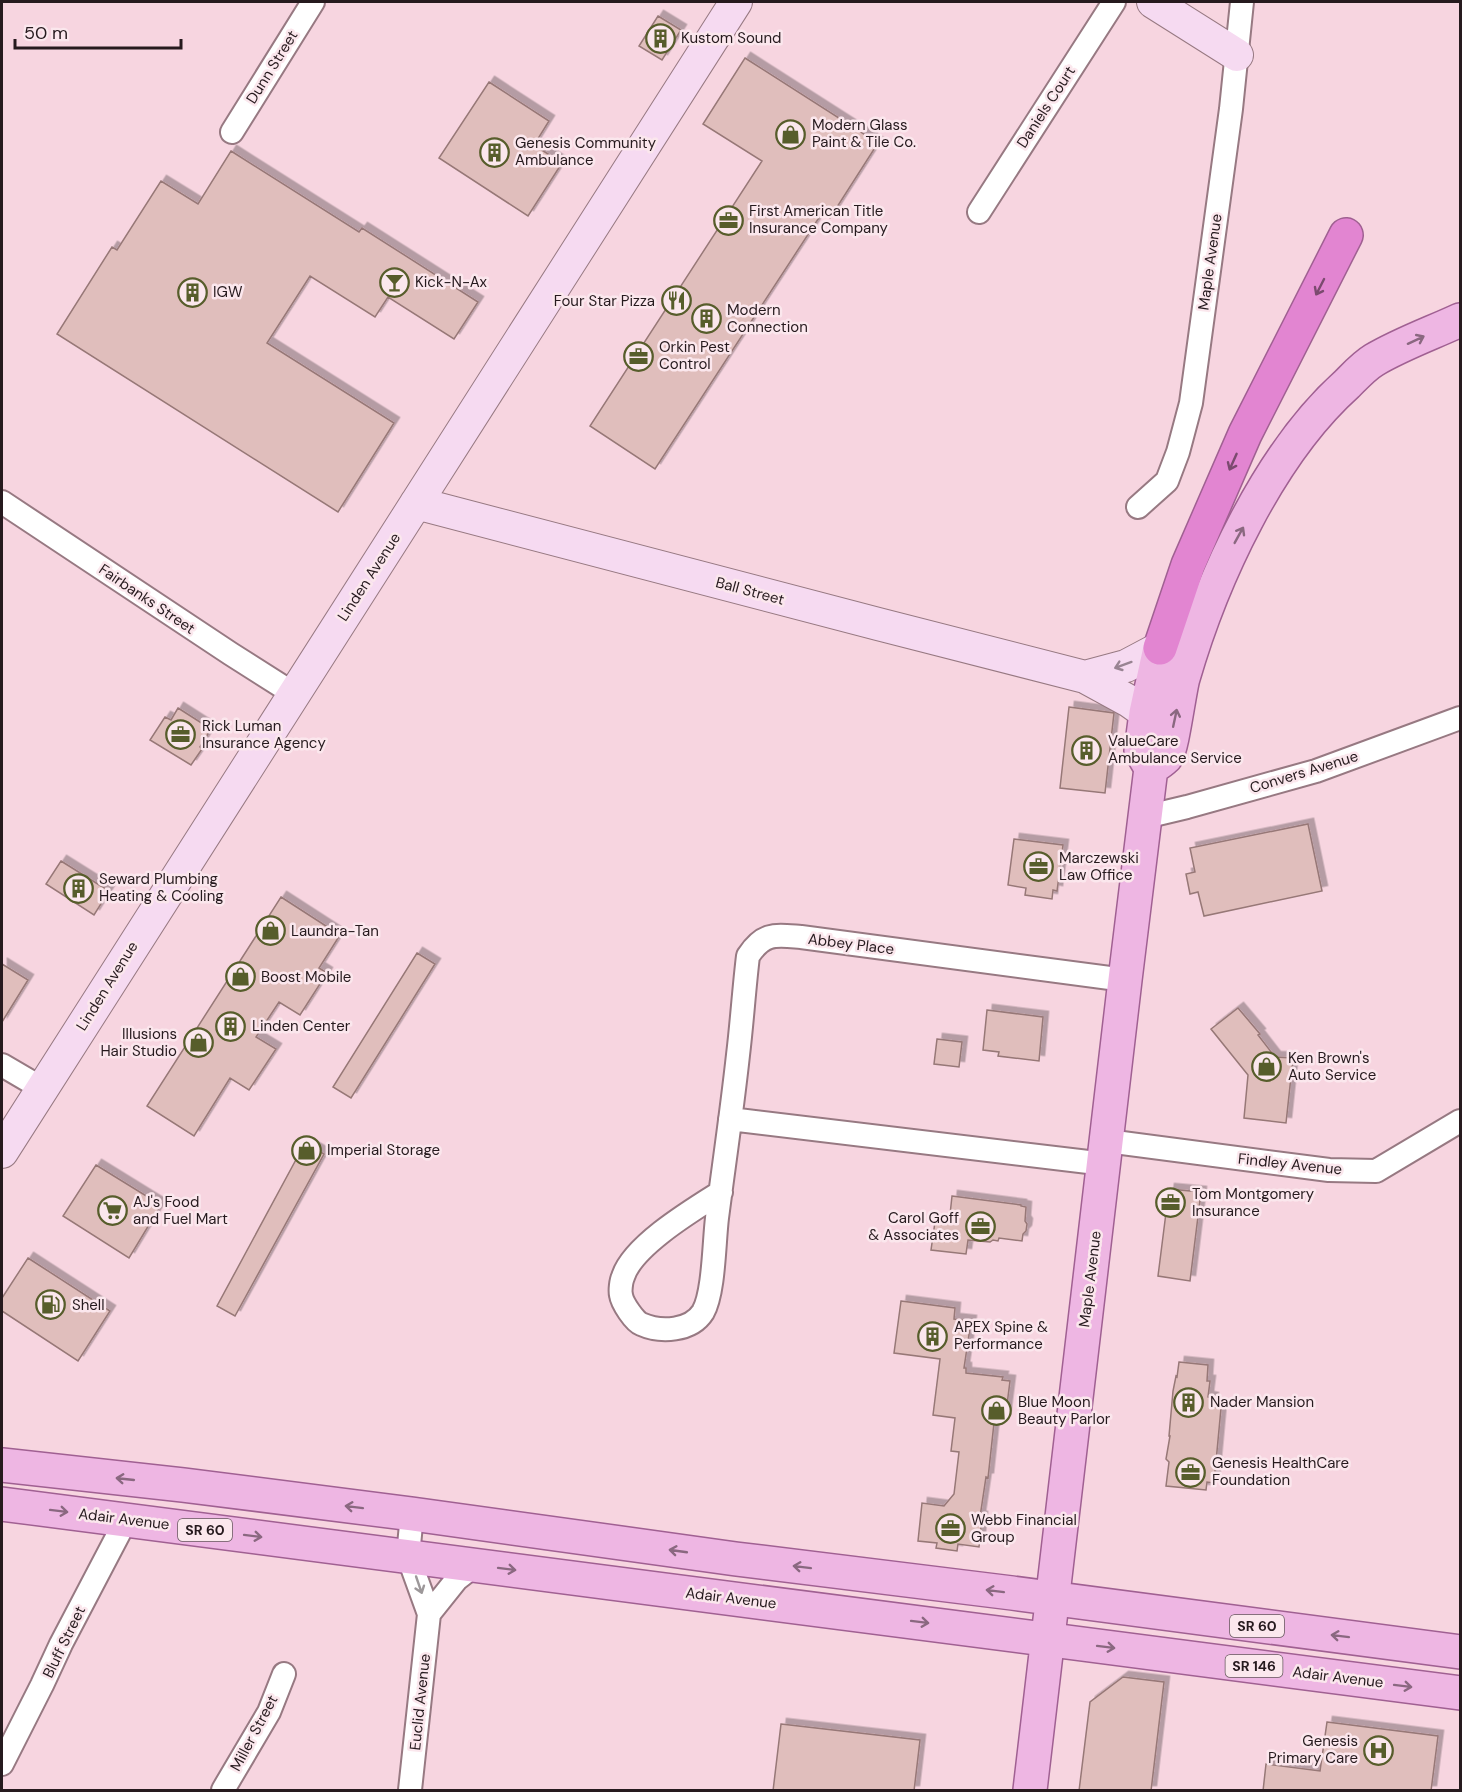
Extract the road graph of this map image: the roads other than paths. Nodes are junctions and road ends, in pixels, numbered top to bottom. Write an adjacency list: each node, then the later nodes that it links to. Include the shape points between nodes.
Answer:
1 (313, 2): 7 (street, Dunn Street)
2 (736, 2): 12 (main road, Linden Avenue)
3 (1114, 2): 8 (street, Daniels Court)
4 (1154, 2): 6 (main road)
5 (1242, 2): 6 (street, Maple Avenue)
6 (1237, 55): 13 (street, Maple Avenue, via 1191,403 1167,481)
7 (232, 132)
8 (979, 212)
9 (1346, 235): 14 (highway, one-way to 14, via 1245,434 1188,565)
10 (1461, 320): 19 (main road, one-way to 10, via 1167,756 1183,679 1228,556 1267,484 1304,430 1372,360)
11 (2, 502): 16 (street, Fairbanks Street)
12 (416, 503): 15 (main road, Ball Street); 16 (main road, Linden Avenue)
13 (1138, 507)
14 (1160, 648): 15 (main road, Ball Street, one-way to 15, via 1126,666); 17 (main road)
15 (1085, 677): 17 (main road, Ball Street)
16 (294, 694): 23 (main road, Linden Avenue)
17 (1146, 713): 19 (main road, via 1141,751)
18 (1461, 718): 20 (street, Convers Avenue, via 1316,771)
19 (1151, 768): 20 (main road, Maple Avenue)
20 (1144, 817): 21 (main road, Maple Avenue)
21 (1125, 980): 24 (street, Abbey Place, via 775,935 756,943 748,956); 27 (main road, Maple Avenue)
22 (2, 1065): 23 (street)
23 (43, 1089): 26 (main road, Linden Avenue)
24 (730, 1119): 27 (street); 28 (street, Abbey Place)
25 (1461, 1121): 27 (street, Findley Avenue, via 1376,1171)
26 (2, 1152)
27 (1106, 1152): 35 (main road, Maple Avenue)
28 (721, 1192): 28 (street, Abbey Place, via 665,1229 634,1258 623,1277 621,1296 640,1324 664,1329 687,1326 708,1303)
29 (2, 1465): 31 (main road, SR 60, one-way to 29)
30 (2, 1504): 32 (main road, Adair Avenue / SR 60, one-way to 32)
31 (412, 1514): 33 (street, Euclid Avenue); 35 (main road, SR 60, one-way to 31)
32 (126, 1520): 33 (main road, Adair Avenue / SR 60, one-way to 33); 41 (street, Bluff Street)
33 (408, 1556): 34 (main road, Adair Avenue / SR 60); 36 (street, Euclid Avenue, one-way to 36)
34 (475, 1565): 36 (street, via 457,1579); 37 (main road, Adair Avenue / SR 60, one-way to 37)
35 (1053, 1599): 37 (main road, Maple Avenue); 38 (main road, SR 60, one-way to 35)
36 (429, 1614): 43 (street, Euclid Avenue)
37 (1048, 1639): 40 (main road, Adair Avenue / SR 146, one-way to 40); 44 (main road, Maple Avenue)
38 (1461, 1652)
39 (284, 1674): 42 (street, Miller Street, via 269,1712)
40 (1461, 1693)
41 (2, 1764)
42 (223, 1791)
43 (410, 1791)
44 (1030, 1791)

